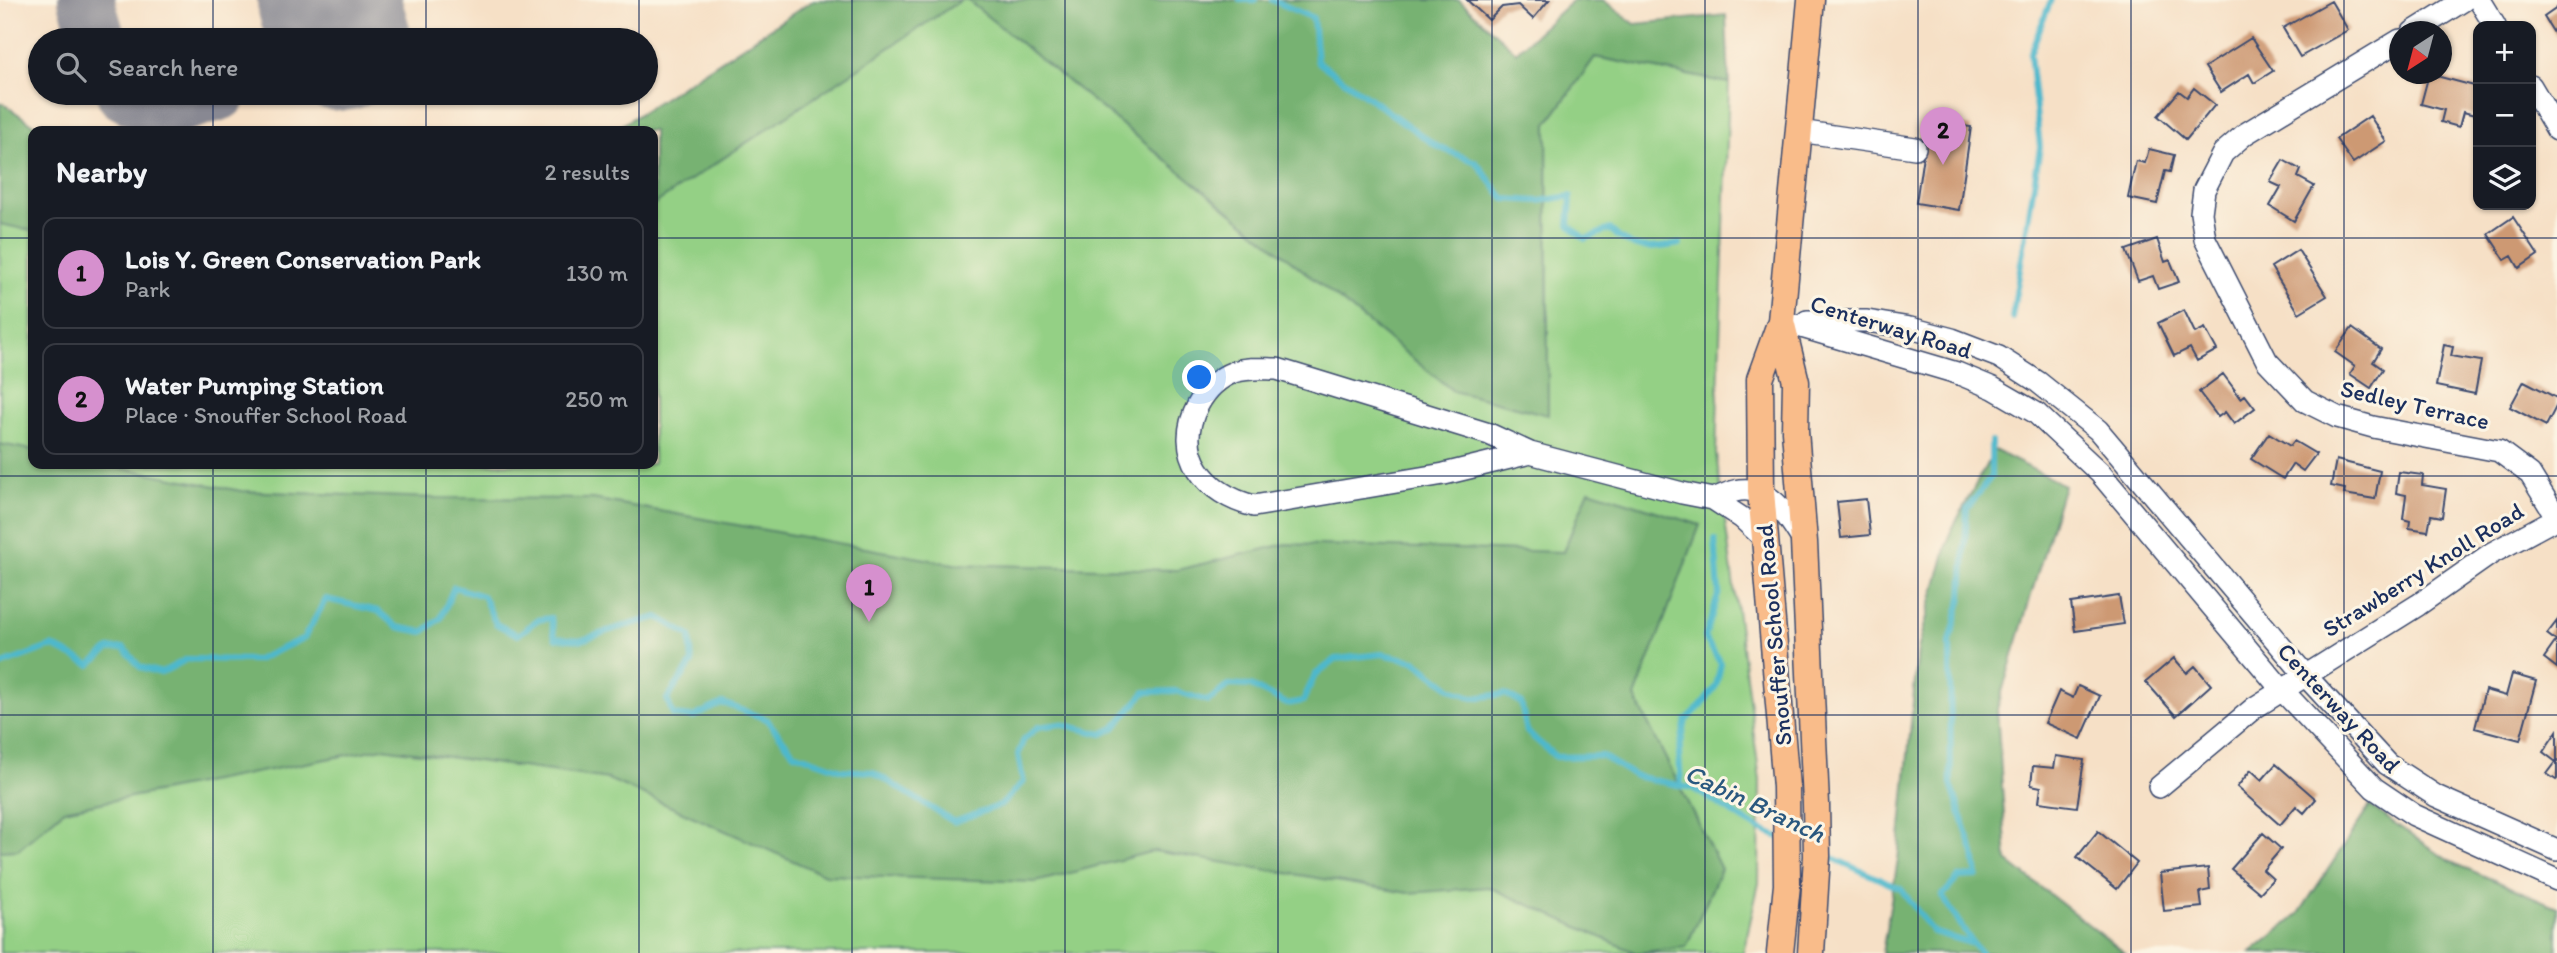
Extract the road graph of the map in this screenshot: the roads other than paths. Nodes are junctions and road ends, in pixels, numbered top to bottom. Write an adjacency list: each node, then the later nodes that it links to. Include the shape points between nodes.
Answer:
1 (1811, 0): 9 (main road, Snouffer School Road)
2 (2464, 0): 4 (street)
3 (2479, 0): 5 (street)
4 (2431, 21)
5 (2492, 21)
6 (2389, 46): 15 (street, Sedley Terrace, via 2245,134 2223,153 2204,190 2205,239 2267,361 2305,401 2337,417 2373,427 2499,451 2530,474)
7 (2536, 94): 8 (street)
8 (2557, 130)
9 (1799, 131): 10 (street); 11 (main road, Snouffer School Road)
10 (1915, 148)
11 (1782, 321): 13 (main road, Snouffer School Road, via 1760,379); 17 (main road, Snouffer School Road, via 1796,382); 18 (street, Centerway Road, via 1867,321 1910,328 1999,358 2038,382 2098,430); 19 (street, Centerway Road, via 1957,373 2036,413 2100,473)
12 (1530, 453): 12 (street, via 1478,430 1277,369 1251,368 1225,377 1205,394 1195,411 1189,441 1197,468 1209,484 1236,502 1254,506 1444,474); 14 (street)
13 (1761, 491): 14 (street, via 1739,490); 16 (main road, Snouffer School Road); 17 (street, via 1785,512)
14 (1713, 499): 16 (street)
15 (2557, 518): 18 (street, Strawberry Knoll Road, via 2492,553)
16 (1766, 540): 23 (main road, Snouffer School Road, via 1786,787 1787,885)
17 (1804, 542): 24 (main road, Snouffer School Road, via 1816,804)
18 (2305, 675): 19 (street, Strawberry Knoll Road); 21 (street, Centerway Road, via 2387,764 2436,796)
19 (2282, 690): 20 (street, Strawberry Knoll Road); 22 (street, Centerway Road, via 2374,788 2414,815)
20 (2159, 787)
21 (2557, 850)
22 (2557, 880)
23 (1780, 953)
24 (1811, 953)

